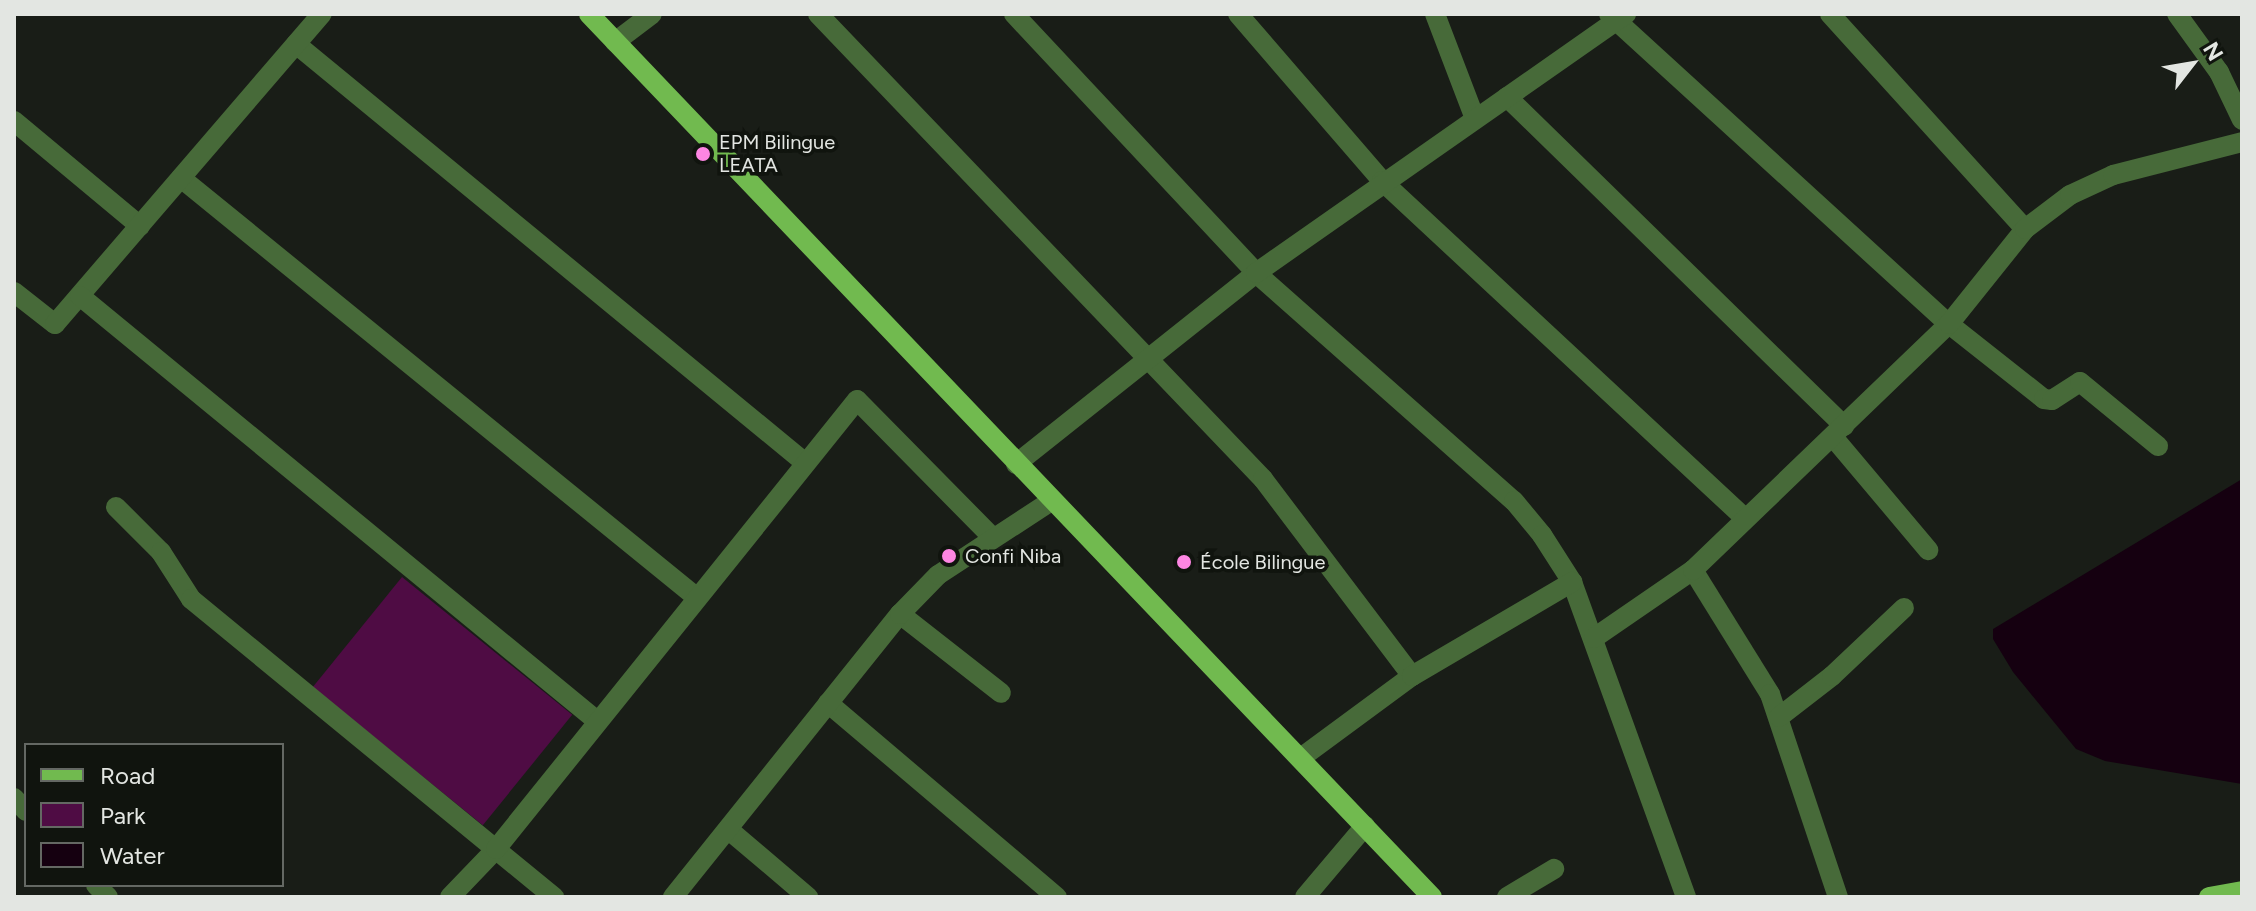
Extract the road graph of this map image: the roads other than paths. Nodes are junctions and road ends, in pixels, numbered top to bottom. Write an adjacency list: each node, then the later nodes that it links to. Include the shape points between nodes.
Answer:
1 (322, 14): 12 (street)
2 (589, 14): 11 (main road)
3 (652, 14): 11 (street)
4 (818, 14): 26 (street)
5 (1014, 14): 22 (street)
6 (1238, 14): 19 (street)
7 (1435, 14): 14 (street)
8 (1830, 14): 21 (street)
9 (2177, 14): 15 (street, via 2219,72)
10 (1617, 16): 13 (street); 25 (street)
11 (615, 42): 30 (main road)
12 (296, 44): 18 (street); 29 (street)
13 (1507, 97): 14 (street); 27 (street)
14 (1475, 119): 19 (street)
15 (2242, 120)
16 (14, 121): 20 (street)
17 (2242, 142): 21 (street, via 2113,175 2070,195)
18 (181, 178): 20 (street); 38 (street)
19 (1382, 181): 22 (street); 33 (street)
20 (140, 226): 24 (street)
21 (2025, 229): 25 (street)
22 (1256, 273): 26 (street); 37 (street, via 1514,501)
23 (14, 292): 24 (street, via 55,324)
24 (80, 296): 46 (street)
25 (1949, 324): 27 (street); 28 (street, via 2046,401 2080,382)
26 (1146, 358): 30 (street); 42 (street, via 1263,479 1324,553)
27 (1838, 432): 33 (street); 35 (street)
28 (2158, 446)
29 (803, 461): 34 (street, via 857,400); 38 (street)
30 (1016, 464): 31 (main road)
31 (1051, 501): 34 (street); 47 (main road)
32 (116, 507): 50 (street, via 172,565 191,599)
33 (1745, 518): 36 (street)
34 (991, 536): 40 (street, via 938,575)
35 (1928, 550)
36 (1693, 570): 41 (street); 45 (street, via 1756,667)
37 (1572, 582): 41 (street); 42 (street)
38 (696, 597): 46 (street)
39 (1904, 608): 45 (street)
40 (900, 614): 43 (street); 44 (street)
41 (1594, 638): 61 (street)
42 (1412, 676): 47 (street)
43 (1001, 693)
44 (828, 703): 49 (street); 57 (street)
45 (1779, 717): 62 (street)
46 (597, 721): 50 (street)
47 (1302, 757): 48 (main road)
48 (1365, 826): 58 (street); 59 (main road)
49 (729, 830): 55 (street); 56 (street)
50 (496, 849): 53 (street); 54 (street)
51 (1554, 869): 60 (street)
52 (2241, 893): 63 (main road)
53 (450, 897)
54 (554, 897)
55 (673, 897)
56 (808, 897)
57 (1057, 897)
58 (1305, 897)
59 (1432, 897)
60 (1507, 897)
61 (1686, 897)
62 (1838, 897)
63 (2209, 897)

